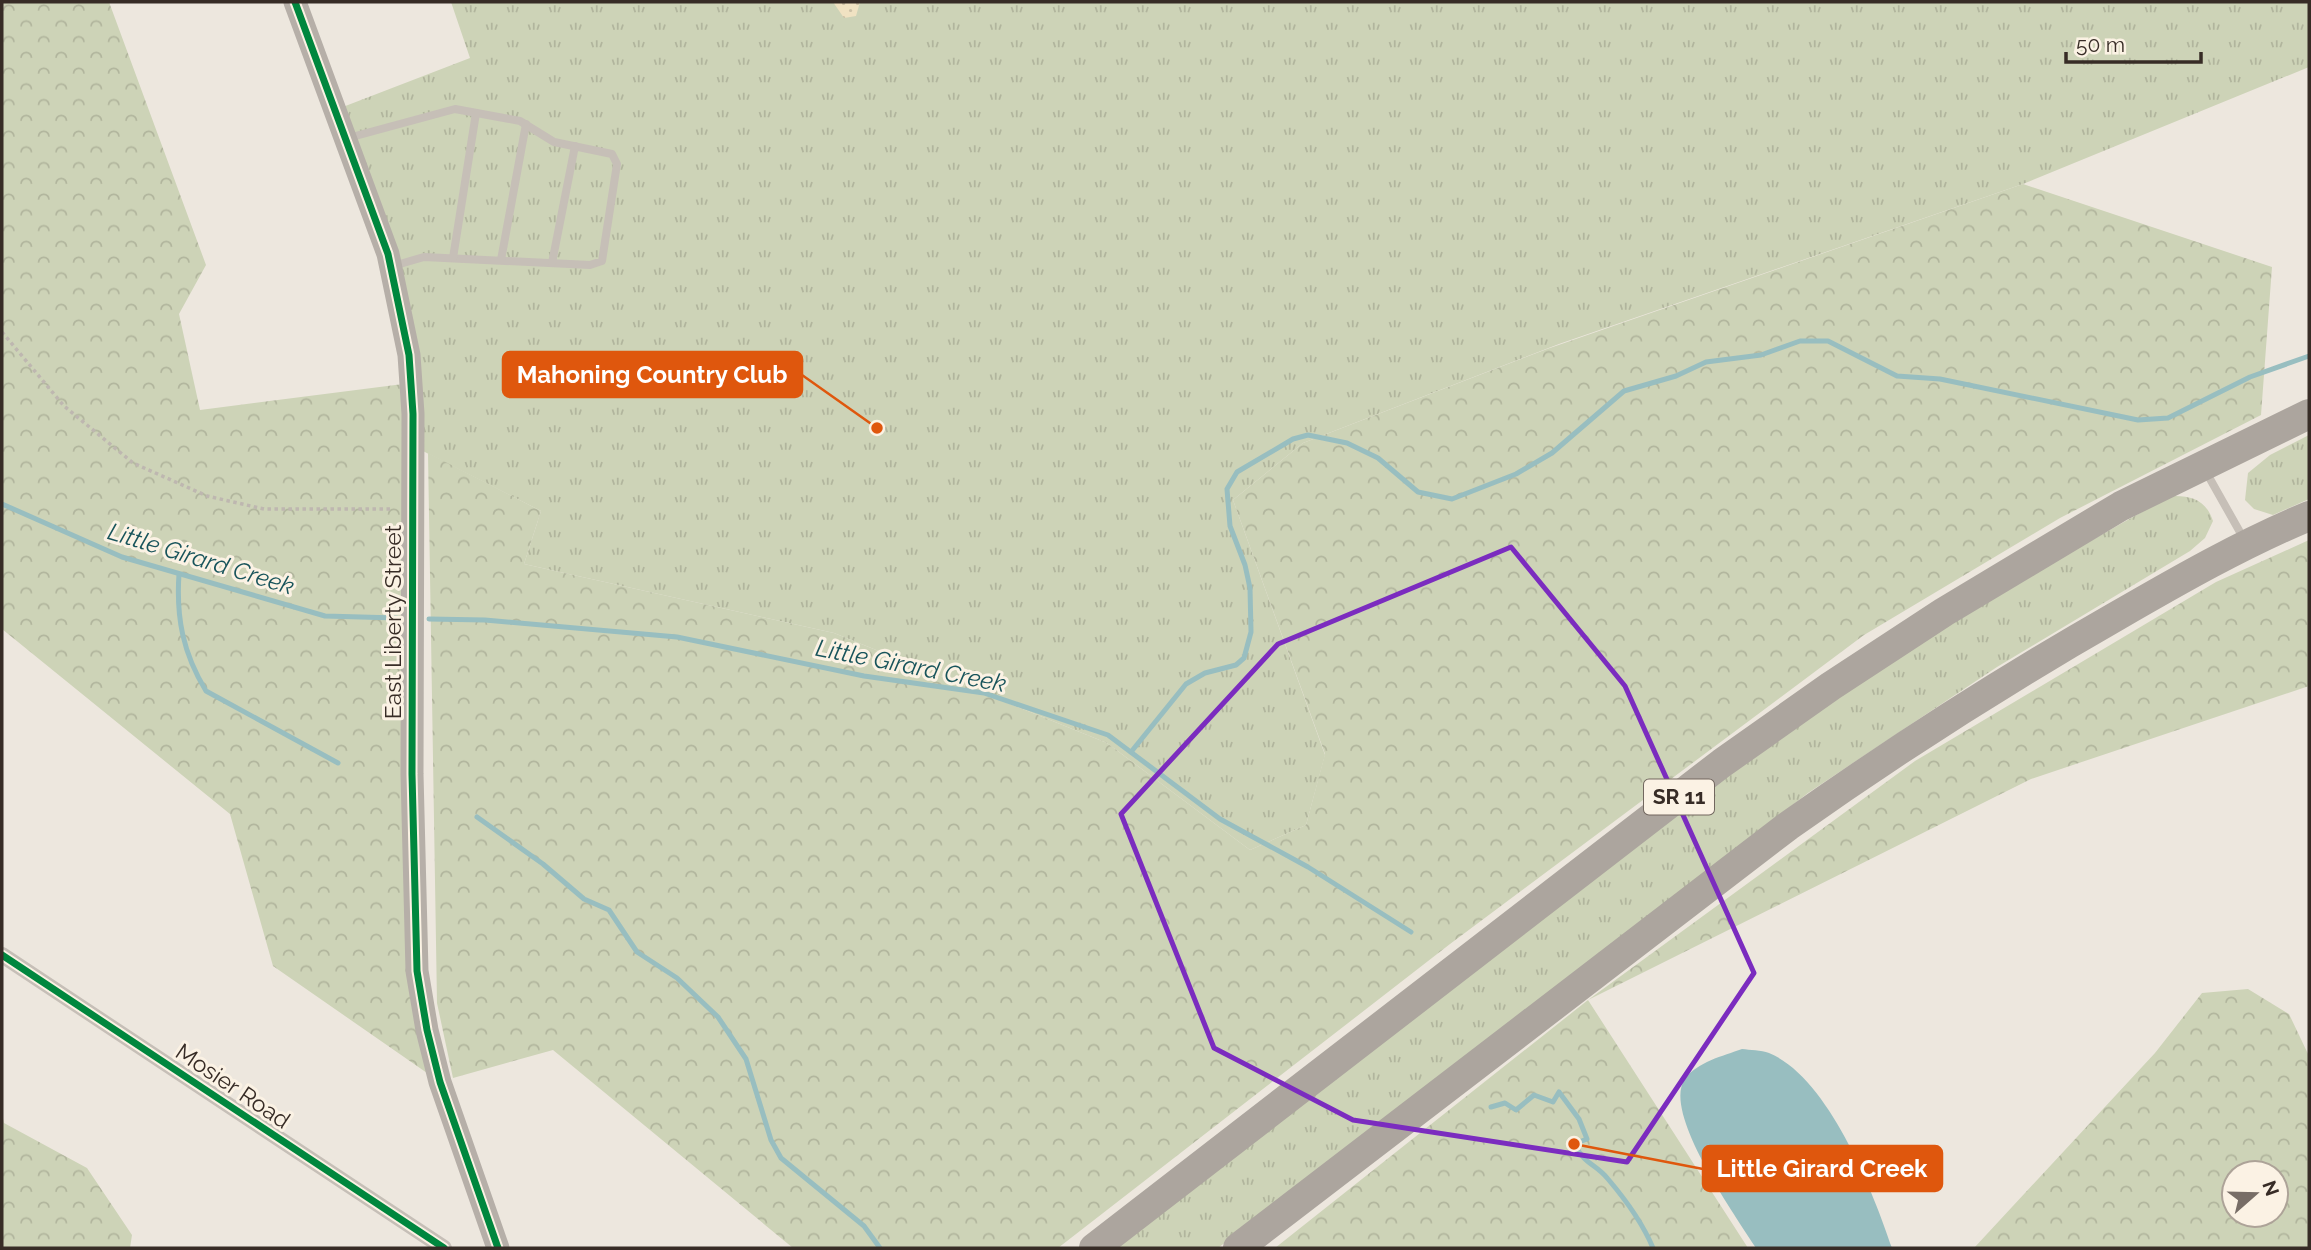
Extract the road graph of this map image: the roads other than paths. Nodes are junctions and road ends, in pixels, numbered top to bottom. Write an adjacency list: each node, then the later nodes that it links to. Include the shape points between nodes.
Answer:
1 (295, 2): 4 (street, East Liberty Street)
2 (476, 113): 3 (lane); 4 (lane, via 455,109); 6 (lane)
3 (526, 124): 5 (lane, via 554,142); 7 (lane)
4 (345, 139): 9 (street, East Liberty Street)
5 (575, 146): 8 (lane); 8 (lane, via 612,154 617,164 601,261 590,265)
6 (453, 258): 7 (lane); 9 (lane, via 424,257)
7 (501, 260): 8 (lane)
8 (552, 263)
9 (391, 267): 16 (street, East Liberty Street, via 409,355 413,414 417,971 440,1082)
10 (2309, 414): 11 (highway, SR 11)
11 (2202, 464): 13 (lane); 17 (highway, SR 11, via 2061,540 1776,724)
12 (2309, 516): 13 (highway)
13 (2247, 544): 18 (highway, via 2057,650 1788,826)
14 (2, 955): 15 (street, Mosier Road)
15 (444, 1248)
16 (498, 1248)
17 (1094, 1248)
18 (1238, 1248)

